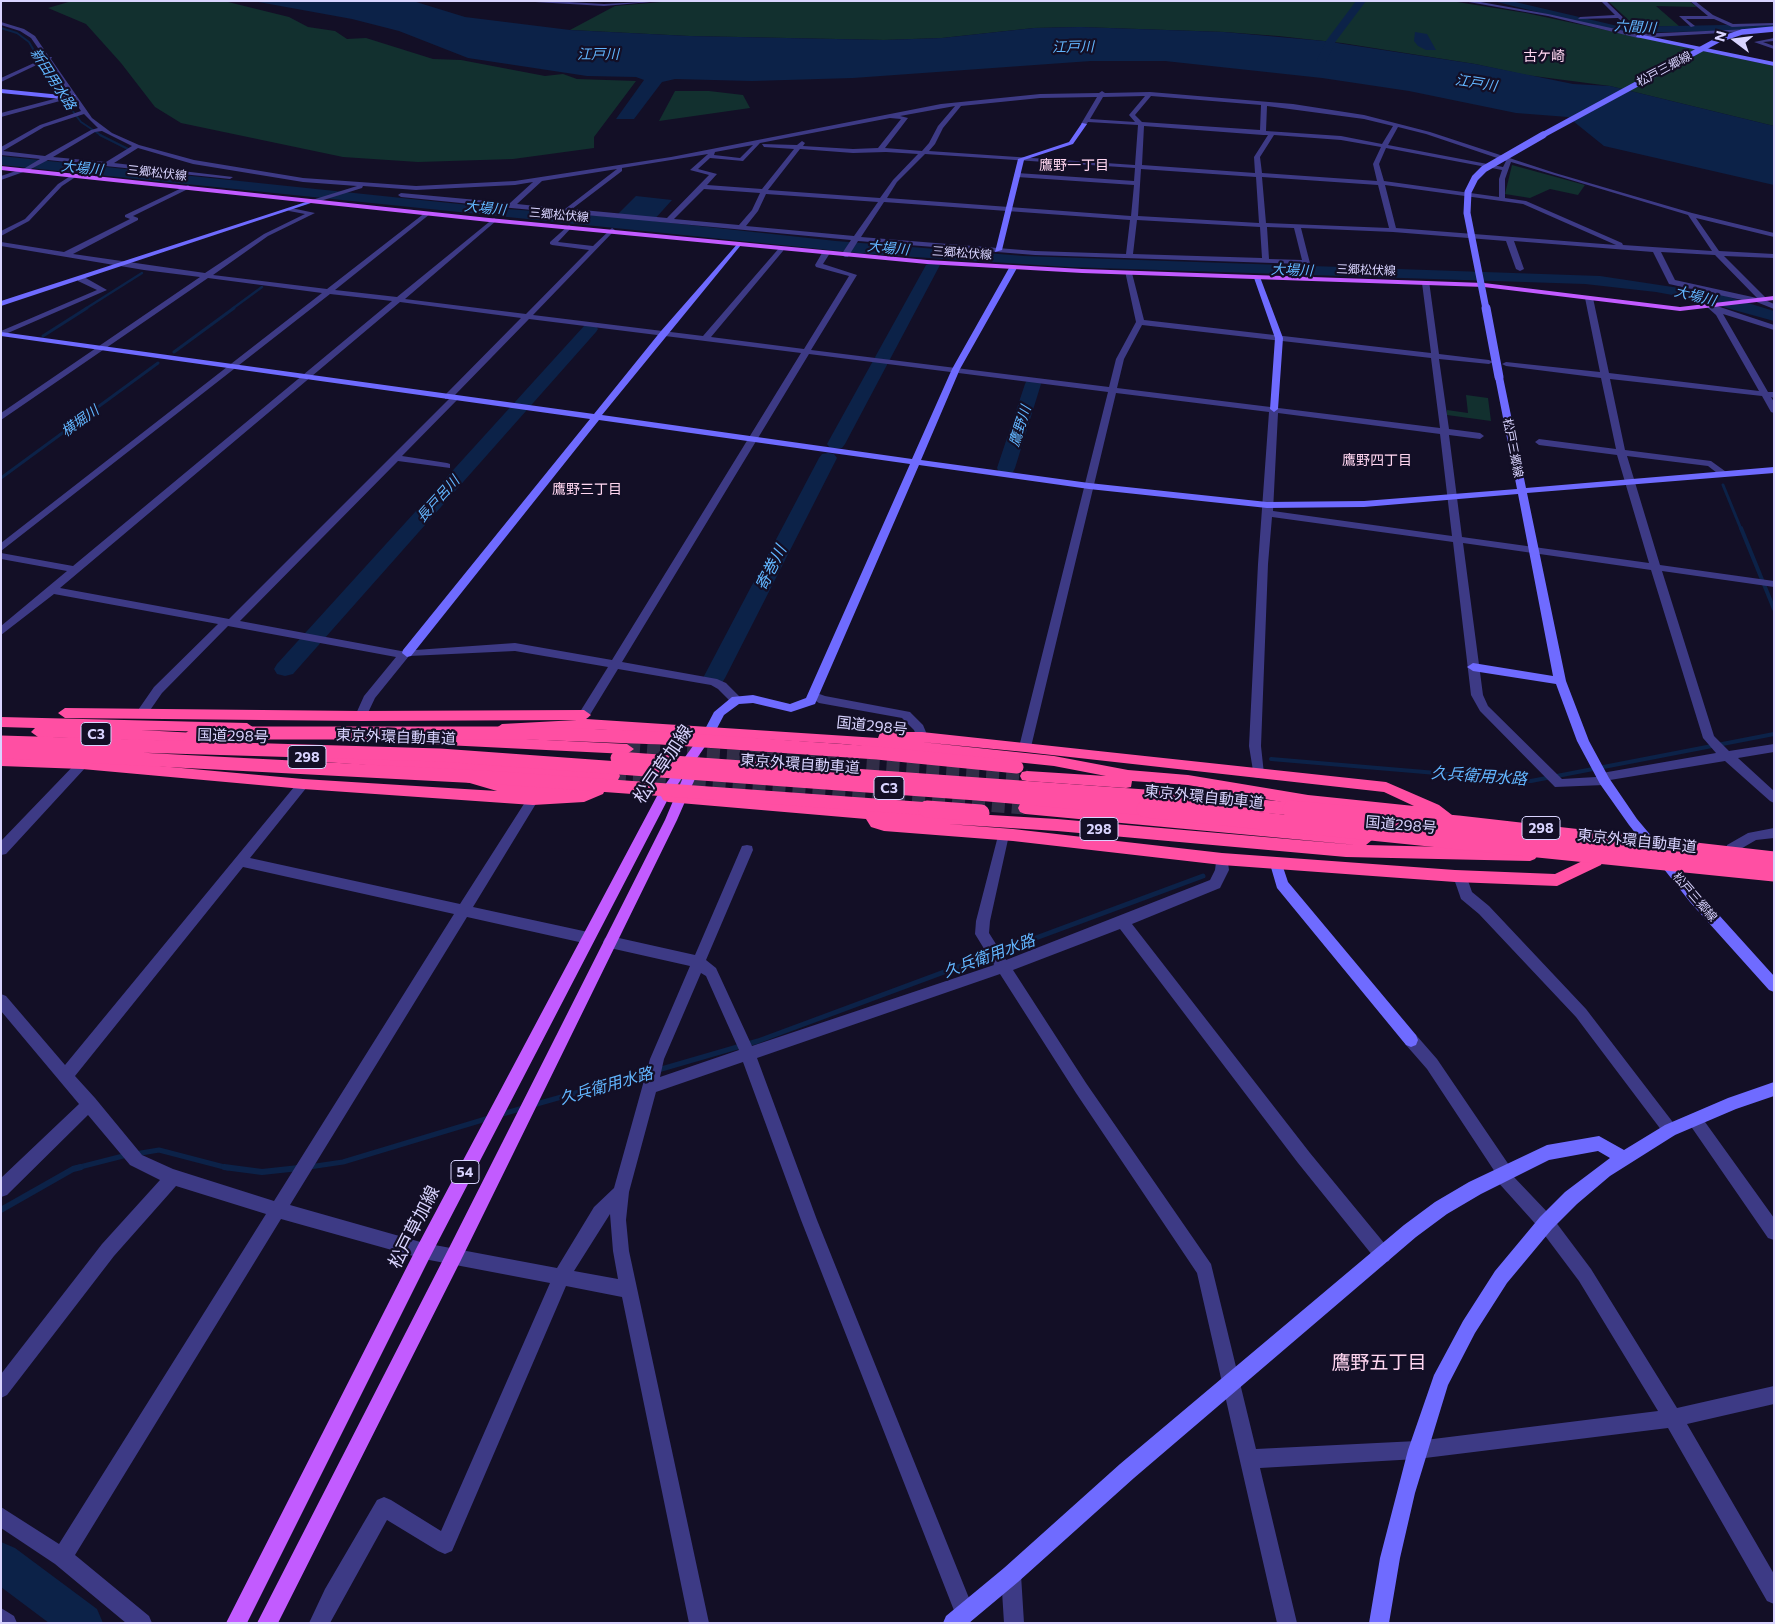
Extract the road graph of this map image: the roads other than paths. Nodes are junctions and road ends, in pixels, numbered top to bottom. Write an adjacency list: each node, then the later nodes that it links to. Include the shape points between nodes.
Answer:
1 (537, 1): 7 (street)
2 (660, 1): 7 (street)
3 (1465, 1): 14 (street)
4 (1506, 1): 9 (street)
5 (1603, 1): 8 (street)
6 (1692, 1): 10 (street)
7 (619, 3)
8 (1620, 16): 9 (street); 19 (street)
9 (1580, 18): 11 (street)
10 (1715, 18): 15 (street, via 1681,17); 16 (street)
11 (1600, 22): 14 (street); 19 (street)
12 (1, 23): 17 (street)
13 (1774, 24): 16 (street)
14 (1592, 25): 25 (street)
15 (1693, 26): 16 (street); 18 (street)
16 (1733, 26): 22 (street)
17 (15, 27): 24 (street); 28 (street, via 30,34)
18 (1686, 27)
19 (1633, 28): 20 (street)
20 (1640, 28)
21 (1774, 29): 23 (street); 166 (street, 松戸三郷線, bridge, via 1742,32 1718,40 1508,154 1475,178 1468,192 1467,213)
22 (1742, 31): 23 (street); 25 (street)
23 (1754, 31): 26 (street)
24 (1, 32)
25 (1638, 36): 29 (street)
26 (1774, 39): 27 (street, via 1757,42)
27 (1774, 48)
28 (50, 58): 30 (street); 34 (street)
29 (1774, 64)
30 (1, 80)
31 (1, 91): 34 (street)
32 (1102, 93): 33 (street); 36 (street); 40 (street)
33 (1150, 94): 35 (street); 41 (street, via 1133,114)
34 (71, 97): 37 (street); 38 (street)
35 (1264, 103): 42 (street, via 1351,114); 45 (street)
36 (956, 104): 39 (street); 53 (street, via 958,106 940,127 937,136)
37 (84, 112): 43 (street); 52 (street, via 40,128)
38 (1, 115)
39 (889, 115): 44 (street); 51 (street, via 905,118)
40 (1085, 122): 41 (street); 56 (street, via 1071,143)
41 (1141, 125): 45 (street); 59 (street)
42 (1397, 125): 48 (street); 57 (street)
43 (102, 129): 49 (street); 55 (street, via 93,131)
44 (811, 131): 47 (street); 50 (street)
45 (1264, 133): 46 (street)
46 (1272, 133): 48 (street); 65 (street, via 1257,157)
47 (756, 143): 50 (street); 54 (street); 54 (street, via 741,160)
48 (1384, 145): 62 (street); 69 (street, via 1376,164)
49 (137, 146): 58 (street); 71 (street, via 221,167)
50 (798, 148): 51 (street); 75 (street)
51 (881, 149): 53 (street)
52 (1, 151): 55 (street)
53 (922, 152): 56 (street); 78 (street)
54 (710, 154): 61 (street); 72 (street, via 693,170 714,174)
55 (47, 159): 58 (street); 63 (street)
56 (1021, 159): 59 (street); 64 (street)
57 (1512, 160): 62 (street); 84 (street)
58 (110, 163): 74 (street)
59 (1138, 167): 65 (street); 70 (street)
60 (1, 168): 63 (main road, 三郷松伏線)
61 (619, 168): 68 (street); 82 (street, via 621,170)
62 (1506, 169): 76 (street, via 1502,179)
63 (24, 170): 66 (main road, 三郷松伏線); 67 (street)
64 (1017, 175): 70 (street); 80 (street)
65 (1259, 175): 69 (street); 88 (street)
66 (74, 176): 73 (main road, 三郷松伏線); 94 (street, via 60,185 27,220)
67 (1, 178)
68 (539, 180): 71 (street, via 458,187); 79 (street)
69 (1381, 183): 76 (street); 93 (street)
70 (1137, 184): 85 (street)
71 (364, 186): 74 (street)
72 (702, 187): 75 (street); 87 (street)
73 (188, 188): 77 (main road, 三郷松伏線); 108 (street, via 127,216 136,220)
74 (350, 191): 77 (street); 79 (street)
75 (764, 191): 78 (street); 91 (street, via 755,211)
76 (1502, 199): 101 (street, via 1524,202)
77 (318, 200): 81 (street); 83 (main road, 三郷松伏線)
78 (882, 200): 80 (street); 97 (street)
79 (510, 206): 82 (street)
80 (1008, 209): 85 (street); 103 (street)
81 (290, 210): 113 (street); 117 (street, via 312,213 266,235)
82 (567, 210): 87 (street)
83 (428, 213): 86 (main road, 三郷松伏線); 122 (street)
84 (1690, 214): 95 (street); 106 (street)
85 (1135, 218): 88 (street); 109 (street)
86 (494, 220): 90 (main road, 三郷松伏線); 125 (street)
87 (669, 220): 91 (street)
88 (1263, 224): 89 (street); 111 (street)
89 (1297, 226): 93 (street); 112 (street)
90 (569, 227): 92 (main road, 三郷松伏線); 100 (street, via 552,243)
91 (741, 227): 97 (street)
92 (612, 230): 99 (main road, 三郷松伏線); 100 (street)
93 (1393, 230): 96 (street)
94 (1, 234)
95 (1774, 235)
96 (1509, 238): 101 (street); 115 (street)
97 (855, 240): 103 (street); 107 (street)
98 (1, 244): 108 (street)
99 (739, 244): 102 (main road, 三郷松伏線); 133 (street)
100 (594, 248): 130 (street)
101 (1626, 248): 104 (street)
102 (780, 249): 105 (main road, 三郷松伏線); 136 (street)
103 (998, 250): 109 (street)
104 (1656, 250): 106 (street); 126 (street, via 1672,282)
105 (826, 253): 107 (main road, 三郷松伏線); 139 (street, via 819,265 853,275)
106 (1717, 253): 110 (street); 126 (street)
107 (846, 254): 114 (main road, 三郷松伏線)
108 (65, 255): 113 (street)
109 (1130, 256): 111 (street)
110 (1774, 256)
111 (1266, 260): 112 (street)
112 (1306, 263): 119 (street)
113 (124, 265): 117 (street); 120 (street)
114 (1013, 268): 116 (main road, 三郷松伏線); 144 (street)
115 (1520, 269)
116 (1128, 273): 118 (main road, 三郷松伏線); 131 (street)
117 (208, 276): 122 (street); 138 (street)
118 (1256, 277): 119 (main road, 三郷松伏線); 137 (street)
119 (1310, 278): 121 (main road, 三郷松伏線)
120 (81, 279): 127 (street); 134 (street, via 103,290)
121 (1426, 283): 123 (main road, 三郷松伏線, via 1499,286); 140 (street)
122 (329, 291): 125 (street); 143 (street)
123 (1588, 298): 128 (main road, 三郷松伏線, via 1668,308); 145 (street)
124 (1774, 298): 126 (main road, 三郷松伏線)
125 (400, 300): 130 (street); 146 (street)
126 (1754, 300): 128 (main road, 三郷松伏線); 129 (street)
127 (1, 304)
128 (1713, 307): 132 (street); 148 (street)
129 (1774, 307)
130 (528, 316): 133 (street); 149 (street)
131 (1140, 322): 137 (street); 147 (street, via 1120,358)
132 (1771, 327): 135 (street)
133 (664, 332): 136 (street); 153 (street)
134 (1, 334): 138 (street)
135 (1774, 334)
136 (706, 338): 139 (street)
137 (1279, 338): 140 (street); 150 (street)
138 (102, 348): 143 (street); 152 (street)
139 (807, 351): 144 (street); 156 (street)
140 (1434, 355): 141 (street); 154 (street)
141 (1489, 362)
142 (1506, 364): 145 (street)
143 (232, 367): 146 (street); 170 (street)
144 (956, 369): 147 (street); 160 (street)
145 (1604, 375): 148 (street); 158 (street)
146 (307, 377): 149 (street); 174 (street)
147 (1113, 389): 150 (street); 165 (street)
148 (1770, 394): 151 (street)
149 (451, 397): 153 (street); 159 (street)
150 (1274, 409): 154 (street); 168 (street)
151 (1774, 410)
152 (1, 417)
153 (596, 418): 156 (street); 179 (street)
154 (1443, 430): 155 (street); 167 (street)
155 (1480, 436)
156 (752, 439): 160 (street); 180 (street)
157 (1539, 442): 158 (street)
158 (1621, 452): 163 (street, via 1711,464); 164 (street)
159 (395, 458): 161 (street); 177 (street)
160 (915, 462): 165 (street); 183 (street)
161 (447, 466)
162 (1774, 470): 163 (street)
163 (1724, 474): 164 (street)
164 (1629, 482): 166 (street); 173 (street)
165 (1088, 486): 168 (street); 197 (street)
166 (1521, 492): 167 (street); 171 (street, 松戸三郷線)
167 (1452, 498): 168 (street); 169 (street)
168 (1268, 509): 169 (street); 206 (street, via 1255,746)
169 (1456, 540): 171 (street); 181 (street)
170 (1, 548)
171 (1533, 550): 173 (street); 182 (street, 松戸三郷線)
172 (1, 556): 174 (street)
173 (1656, 567): 175 (street); 201 (street, via 1711,741)
174 (76, 570): 176 (street)
175 (1774, 584)
176 (52, 590): 177 (street); 178 (street)
177 (229, 623): 179 (street); 185 (street, via 158,690)
178 (1, 632)
179 (405, 654): 180 (street, via 515,648); 187 (street, via 370,696)
180 (613, 665): 184 (street, via 713,682); 188 (street)
181 (1473, 667): 182 (street); 209 (street, via 1480,702 1559,784)
182 (1560, 681): 209 (street, 松戸三郷線)
183 (814, 696): 184 (street, via 792,708 753,699); 193 (street, via 906,715 920,728)
184 (736, 700): 190 (street, via 720,712)
185 (142, 713): 186 (highway, via 14,713); 187 (highway)
186 (1, 716)
187 (362, 716): 188 (highway)
188 (587, 719): 190 (highway, 国道298号 / 298); 194 (highway, 国道298号 / 298)
189 (1, 722): 194 (highway, 国道298号 / 298, via 205,725)
190 (710, 730): 195 (highway, 国道298号 / 298); 212 (main road, 松戸草加線 / 54); 213 (main road, 松戸草加線 / 54)
191 (1, 731): 192 (highway, 東京外環自動車道 / C3)
192 (191, 737): 205 (highway, bridge, via 229,733 527,732 877,753); 230 (highway, 東京外環自動車道 / C3, bridge, via 444,746 977,782 1458,824)
193 (922, 737): 195 (highway, 298); 197 (highway, 298)
194 (429, 739): 199 (highway, 国道298号 / 298)
195 (843, 740): 207 (highway, 国道298号 / 298, via 1054,761)
196 (1, 742): 235 (highway, 東京外環自動車道 / C3, bridge, via 440,755 957,793)
197 (1025, 747): 206 (highway, 298)
198 (1774, 748): 201 (street)
199 (626, 749)
200 (1, 753): 203 (highway, 国道298号 / 298, via 200,752); 220 (highway, bridge, via 502,778 981,813)
201 (1726, 755): 209 (street); 214 (street)
202 (1, 761): 204 (highway, 298)
203 (420, 763): 208 (highway, 国道298号 / 298); 211 (highway, 298, via 498,786)
204 (82, 764): 210 (highway, 298); 225 (street)
205 (1022, 771): 207 (highway); 216 (highway, 国道298号 / 298)
206 (1258, 774): 219 (highway, 298, via 1386,787)
207 (1128, 775): 216 (highway, 国道298号 / 298, via 1188,780)
208 (613, 776)
209 (1603, 779): 223 (street, 松戸三郷線)
210 (303, 784): 215 (highway, 298); 231 (street)
211 (598, 790): 212 (highway, 298); 215 (highway, 298, via 584,796)
212 (663, 796): 213 (highway, 298); 240 (main road, 松戸草加線 / 54)
213 (682, 798): 218 (highway, 298); 241 (main road, 松戸草加線 / 54)
214 (1774, 798)
215 (533, 799): 238 (street)
216 (1308, 800): 219 (highway, 国道298号 / 298)
217 (1026, 808): 228 (highway, 国道298号 / 298)
218 (868, 814): 220 (highway, 298); 222 (highway, via 876,823 884,825)
219 (1445, 815): 223 (highway, 国道298号 / 298)
220 (1057, 825): 228 (highway, 298, via 1346,851)
221 (1774, 833): 224 (street, via 1754,836)
222 (1003, 835): 229 (highway); 243 (street, via 982,934)
223 (1647, 840): 224 (highway, 国道298号 / 298); 234 (street, 松戸三郷線)
224 (1732, 849): 227 (highway, 国道298号 / 298)
225 (1, 850)
226 (747, 850): 242 (street)
227 (1774, 854)
228 (1534, 855): 232 (highway, 国道298号 / 298)
229 (1222, 859): 233 (highway); 239 (street, via 1222,870 1215,884)
230 (1774, 860)
231 (240, 861): 238 (street); 247 (street)
232 (1595, 861): 234 (highway, 国道298号 / 298); 236 (highway, via 1557,880)
233 (1276, 864): 236 (highway); 254 (street, via 1282,884 1432,1064)
234 (1670, 868): 237 (highway, 国道298号 / 298); 244 (street, 松戸三郷線)
235 (1774, 873)
236 (1460, 876): 252 (street, via 1466,894 1581,1013)
237 (1774, 879)
238 (463, 909): 240 (street); 258 (street)
239 (1123, 922): 243 (street); 262 (street, via 1304,1158)
240 (588, 938): 261 (main road, 松戸草加線 / 54)
241 (610, 942): 242 (street); 263 (main road, 松戸草加線 / 54)
242 (698, 962): 246 (street, via 711,972); 248 (street, via 657,1059)
243 (1002, 968): 246 (street); 266 (street, via 1206,1270)
244 (1774, 986)
245 (1, 1000): 247 (street)
246 (748, 1054): 248 (street); 277 (street)
247 (66, 1076): 250 (street)
248 (651, 1084): 257 (street)
249 (1774, 1089): 251 (street)
250 (90, 1103): 255 (street, via 136,1160); 256 (street)
251 (1695, 1120): 252 (street); 260 (street)
252 (1670, 1130): 253 (street)
253 (1624, 1158): 254 (street, via 1599,1143 1547,1153); 259 (street, via 1570,1198)
254 (1504, 1174): 259 (street); 262 (street, via 1441,1208)
255 (173, 1177): 258 (street); 267 (street, via 108,1250)
256 (1, 1189)
257 (621, 1192): 264 (street, via 600,1213); 265 (street, via 618,1220)
258 (278, 1210): 261 (street); 273 (street)
259 (1546, 1223): 269 (street, via 1585,1276); 270 (street, via 1501,1277 1469,1327 1440,1382)
260 (1774, 1232)
261 (424, 1251): 263 (street); 280 (main road, 松戸草加線 / 54)
262 (1383, 1255): 266 (street)
263 (454, 1256): 264 (street); 281 (main road, 松戸草加線 / 54)
264 (561, 1277): 265 (street); 282 (street, via 445,1544 384,1507)
265 (630, 1290): 283 (street)
266 (1232, 1383): 271 (street); 274 (street)
267 (1, 1389)
268 (1774, 1395): 269 (street)
269 (1673, 1418): 270 (street); 275 (street)
270 (1417, 1450): 271 (street); 286 (street, via 1390,1558)
271 (1248, 1459): 285 (street)
272 (1, 1517): 273 (street)
273 (62, 1557): 279 (street)
274 (1011, 1575): 277 (street); 284 (street)
275 (1774, 1594)
276 (1, 1618): 278 (street)
277 (959, 1618)
278 (7, 1623)
279 (142, 1623)
280 (236, 1623)
281 (267, 1623)
282 (319, 1623)
283 (699, 1623)
284 (1014, 1623)
285 (1287, 1623)
286 (1379, 1623)

